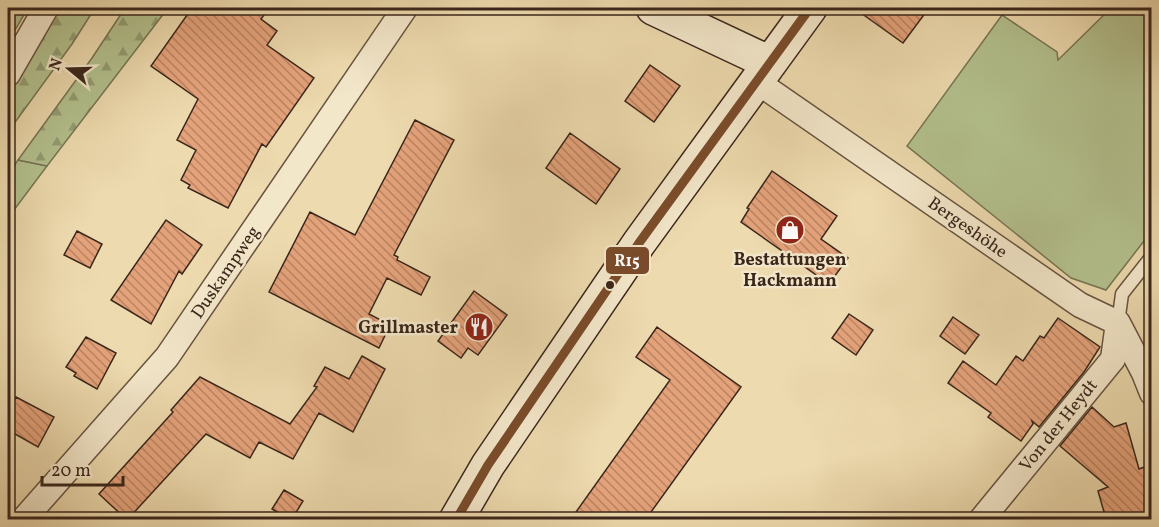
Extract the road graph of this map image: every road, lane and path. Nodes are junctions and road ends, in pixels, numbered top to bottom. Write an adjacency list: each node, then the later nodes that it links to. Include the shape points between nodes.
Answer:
1 (46, 8): 6 (street)
2 (405, 8): 10 (street, Duskampweg, via 167,357)
3 (653, 8): 5 (main road)
4 (810, 8): 5 (main road)
5 (763, 72): 8 (street, Bergeshöhe, via 1080,305); 11 (main road, via 622,268 488,465)
6 (8, 74)
7 (1152, 256): 8 (lane, via 1122,294)
8 (1118, 323): 9 (street); 12 (street, Von der Heydt, via 1113,359)
9 (1152, 393)
10 (23, 519)
11 (456, 519)
12 (981, 519)

